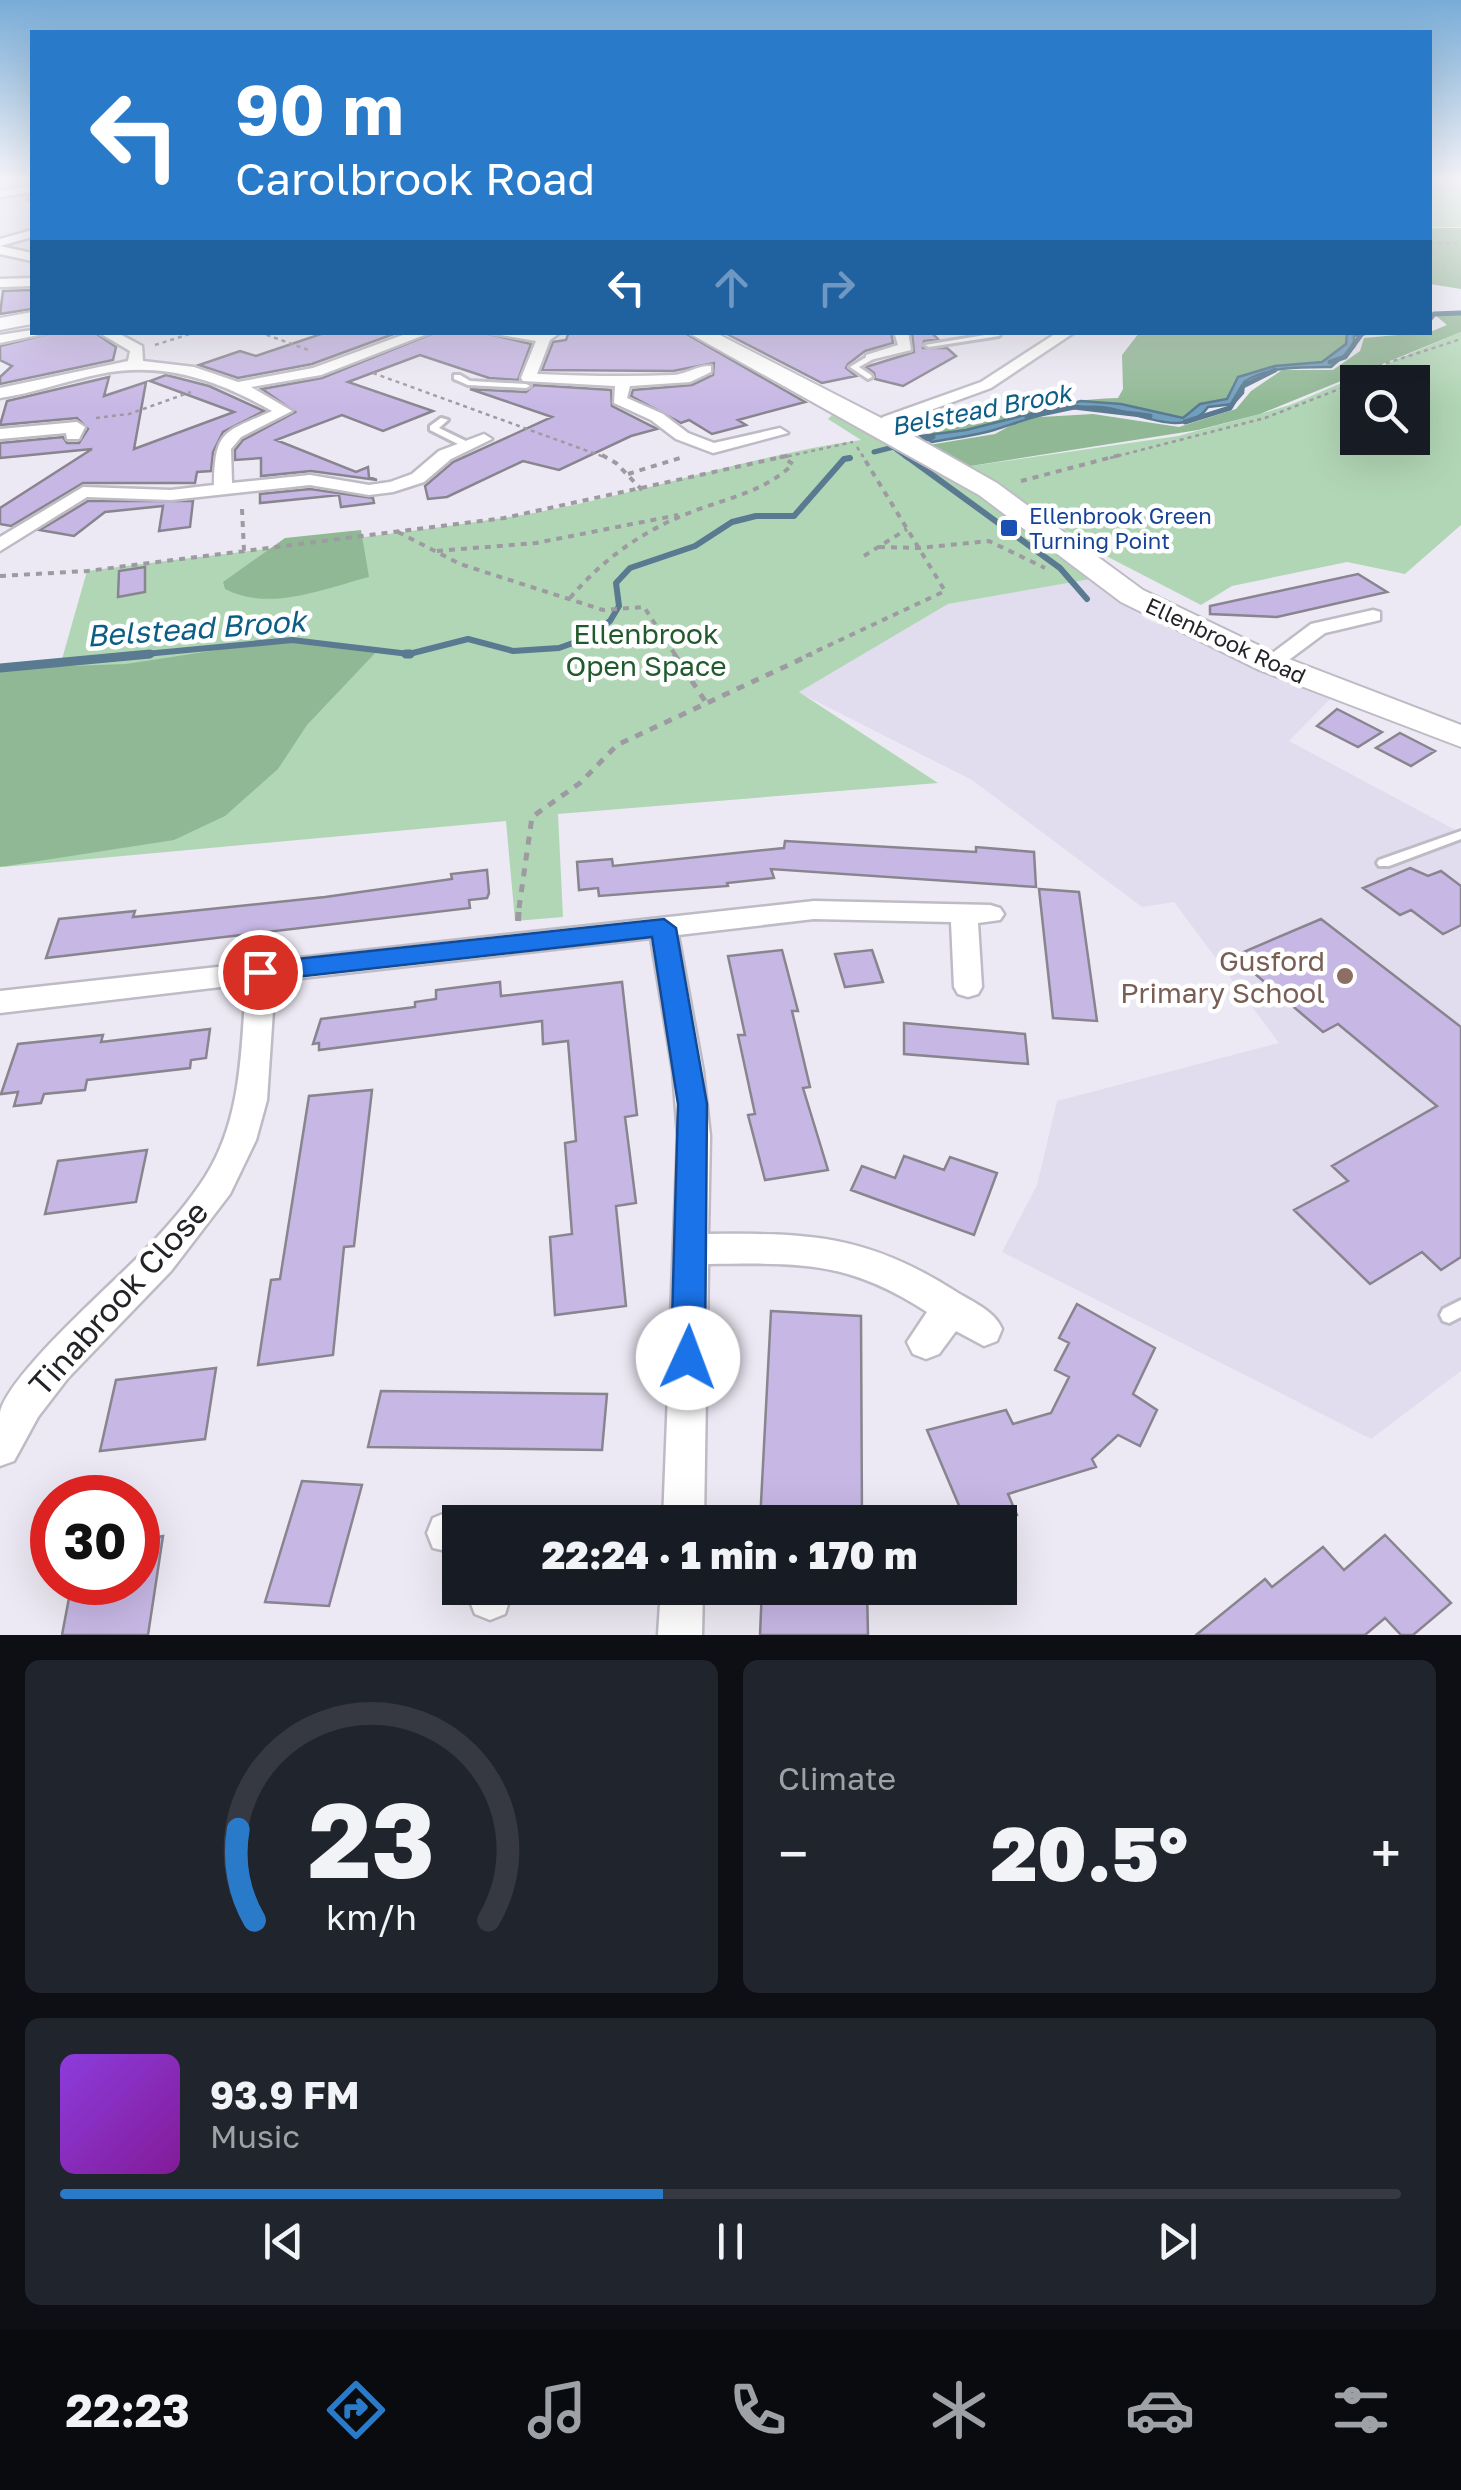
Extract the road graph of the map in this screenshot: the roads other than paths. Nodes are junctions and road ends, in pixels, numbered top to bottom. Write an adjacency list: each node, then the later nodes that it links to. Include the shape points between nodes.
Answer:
1 (29, 257): 2 (street)
2 (0, 263)
3 (30, 282): 4 (street)
4 (0, 283)
5 (30, 318): 6 (street)
6 (0, 324)
7 (30, 334): 15 (street)
8 (109, 335): 19 (street)
9 (417, 335): 18 (street)
10 (549, 335): 26 (street)
11 (707, 335): 32 (street, Ellenbrook Road)
12 (992, 335): 17 (lane)
13 (1063, 335): 32 (street, via 986,385 888,420)
14 (365, 337): 18 (street)
15 (0, 339)
16 (903, 340): 17 (street); 20 (street)
17 (929, 345)
18 (387, 346): 25 (street, via 344,363)
19 (136, 356): 25 (street); 27 (street)
20 (871, 358): 23 (lane, via 855,364)
21 (706, 369): 24 (street, via 690,378)
22 (457, 377): 26 (lane)
23 (868, 377)
24 (623, 382): 26 (street); 31 (street, via 619,400 713,448)
25 (229, 384): 34 (street, via 284,411 235,434 223,448)
26 (526, 385)
27 (0, 393)
28 (88, 419): 30 (street, via 69,432)
29 (444, 420): 33 (lane, via 433,428)
30 (0, 434)
31 (780, 434)
32 (902, 440): 37 (street, Ellenbrook Road, via 988,490 1132,596)
33 (477, 442): 34 (street, via 393,488 310,480)
34 (232, 488): 35 (street, via 83,492)
35 (0, 546)
36 (1373, 616): 37 (street, via 1318,628)
37 (1270, 663): 38 (street, Ellenbrook Road)
38 (1461, 737)
39 (1461, 835): 40 (lane)
40 (1384, 862)
41 (664, 928): 42 (street); 43 (street, via 833,908 977,914); 45 (street, via 692,1104)
42 (260, 972): 44 (street); 49 (street, Tinabrook Close, via 248,1106 227,1168 182,1233 40,1380)
43 (968, 987)
44 (0, 1002)
45 (691, 1249): 46 (street, via 853,1257); 50 (street)
46 (951, 1309): 47 (street); 48 (street)
47 (984, 1328)
48 (926, 1342)
49 (0, 1446)
50 (683, 1505)
51 (681, 1605): 52 (street)
52 (680, 1635)

